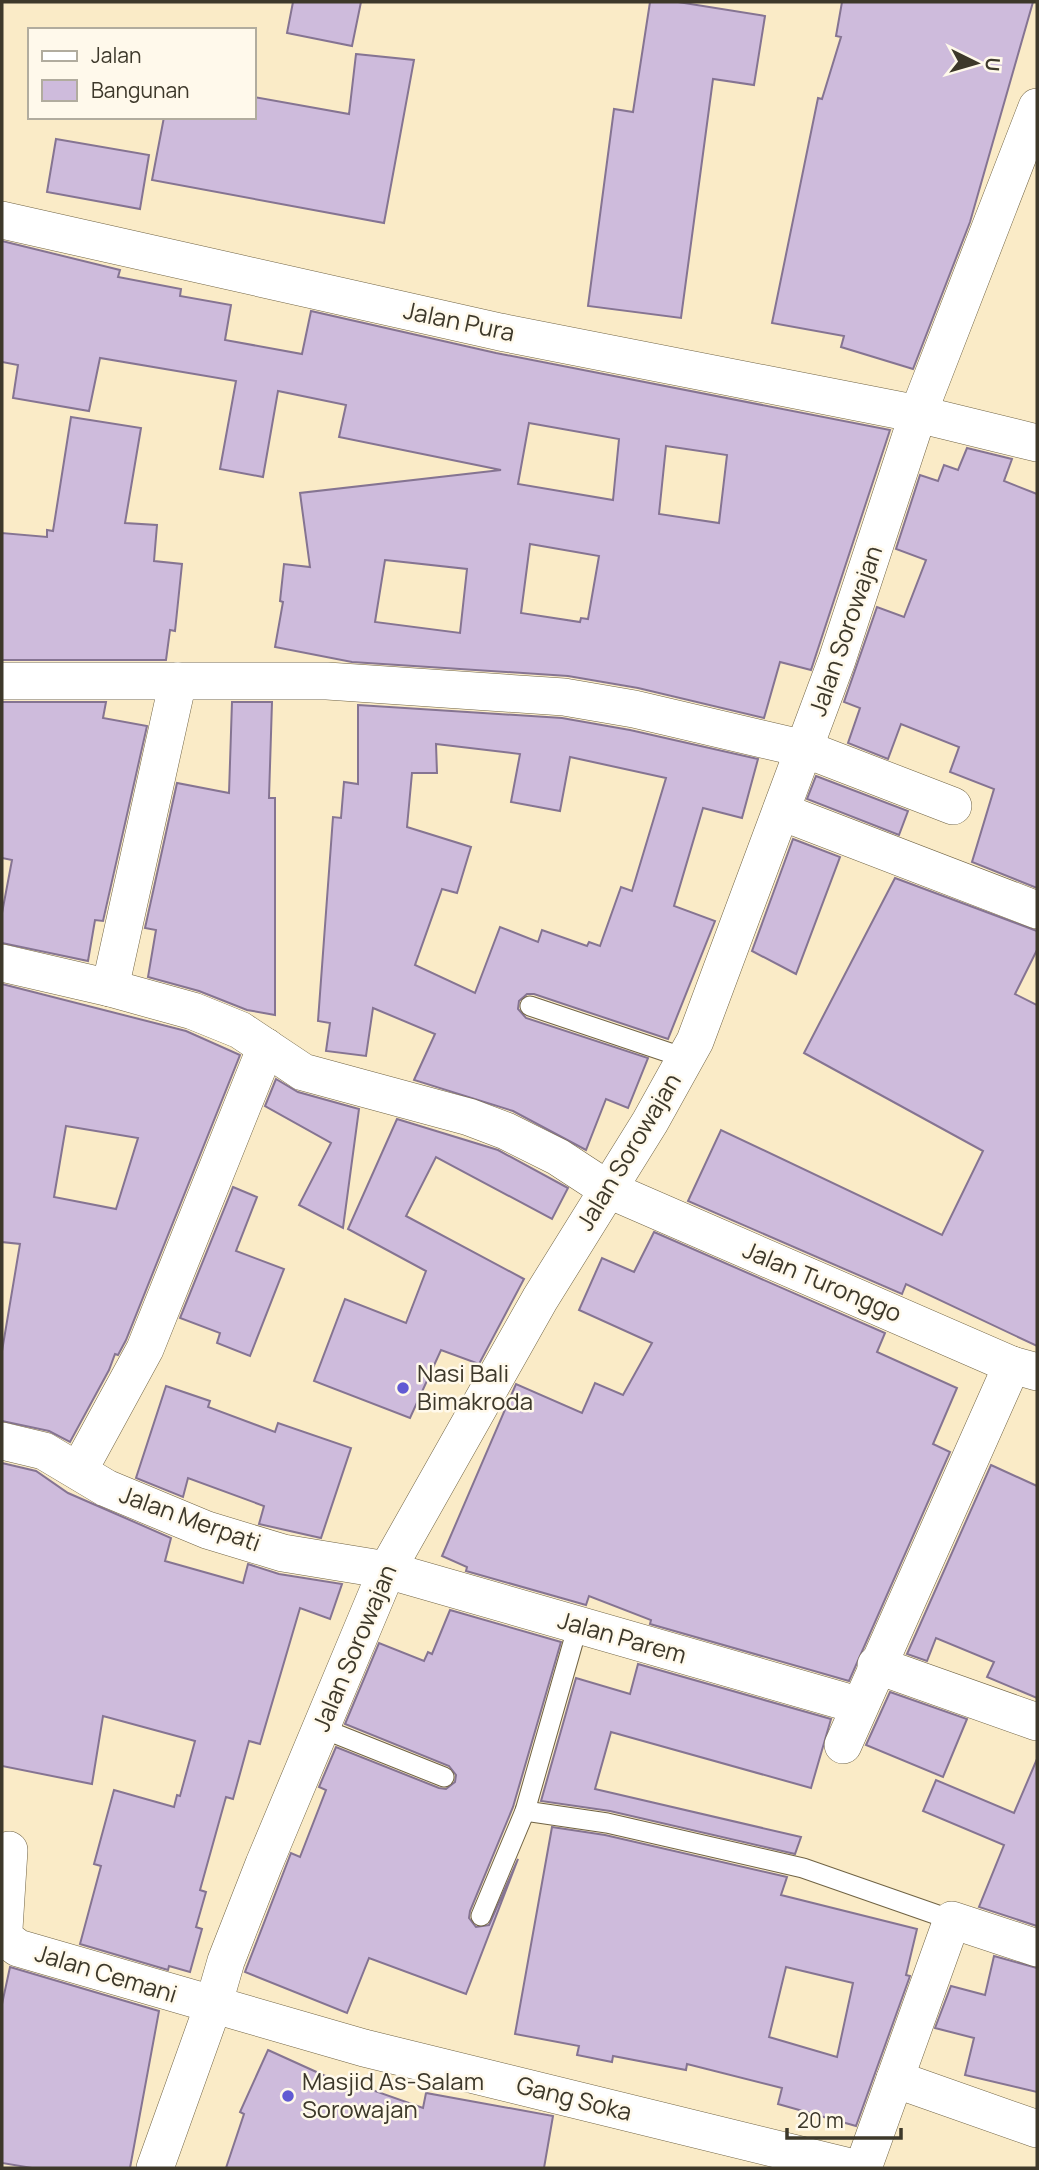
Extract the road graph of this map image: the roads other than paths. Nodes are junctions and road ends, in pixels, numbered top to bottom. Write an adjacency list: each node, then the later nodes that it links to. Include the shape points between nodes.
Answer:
1 (1037, 107): 3 (street, Jalan Sorowajan)
2 (2, 220): 3 (street, Jalan Pura, via 500,331)
3 (918, 414): 4 (street, Jalan Pura); 7 (street, Jalan Sorowajan)
4 (1037, 443)
5 (2, 681): 6 (street)
6 (178, 681): 7 (street, via 327,681 565,696); 12 (street)
7 (805, 748): 8 (street); 9 (street, Jalan Sorowajan)
8 (953, 806)
9 (782, 812): 10 (street); 15 (street, Jalan Sorowajan, via 716,989)
10 (1037, 910)
11 (2, 963): 12 (street, Jalan Turonggo)
12 (110, 988): 14 (street, Jalan Turonggo, via 193,1011 240,1030)
13 (530, 1006): 15 (lane)
14 (266, 1048): 16 (street, Jalan Turonggo, via 303,1072 506,1131); 19 (street, via 145,1349)
15 (685, 1058): 16 (street, Jalan Sorowajan)
16 (607, 1189): 17 (street, Jalan Turonggo); 20 (street, Jalan Sorowajan)
17 (1024, 1368): 22 (street)
18 (2, 1441): 19 (street, Jalan Merpati, via 44,1451)
19 (79, 1469): 20 (street, Jalan Merpati, via 106,1488 207,1530 283,1553)
20 (387, 1570): 21 (street, Jalan Parem); 25 (street, Jalan Sorowajan)
21 (578, 1625): 23 (street, Jalan Parem); 28 (lane)
22 (876, 1665): 23 (street); 24 (street)
23 (858, 1705): 26 (street)
24 (1037, 1722)
25 (321, 1728): 27 (lane); 33 (street, Jalan Sorowajan, via 231,1949)
26 (843, 1745)
27 (444, 1777)
28 (525, 1811): 30 (lane); 31 (lane, via 607,1823 803,1868)
29 (9, 1850): 33 (street, Jalan Cemani, via 6,1939 18,1948)
30 (481, 1916)
31 (952, 1920): 32 (street); 34 (street)
32 (1037, 1948)
33 (213, 2006): 36 (street, Jalan Sorowajan); 37 (street, Gang Soka, via 364,2048)
34 (895, 2079): 35 (street); 38 (street)
35 (1037, 2129)
36 (155, 2168)
37 (854, 2168)
38 (863, 2168)

